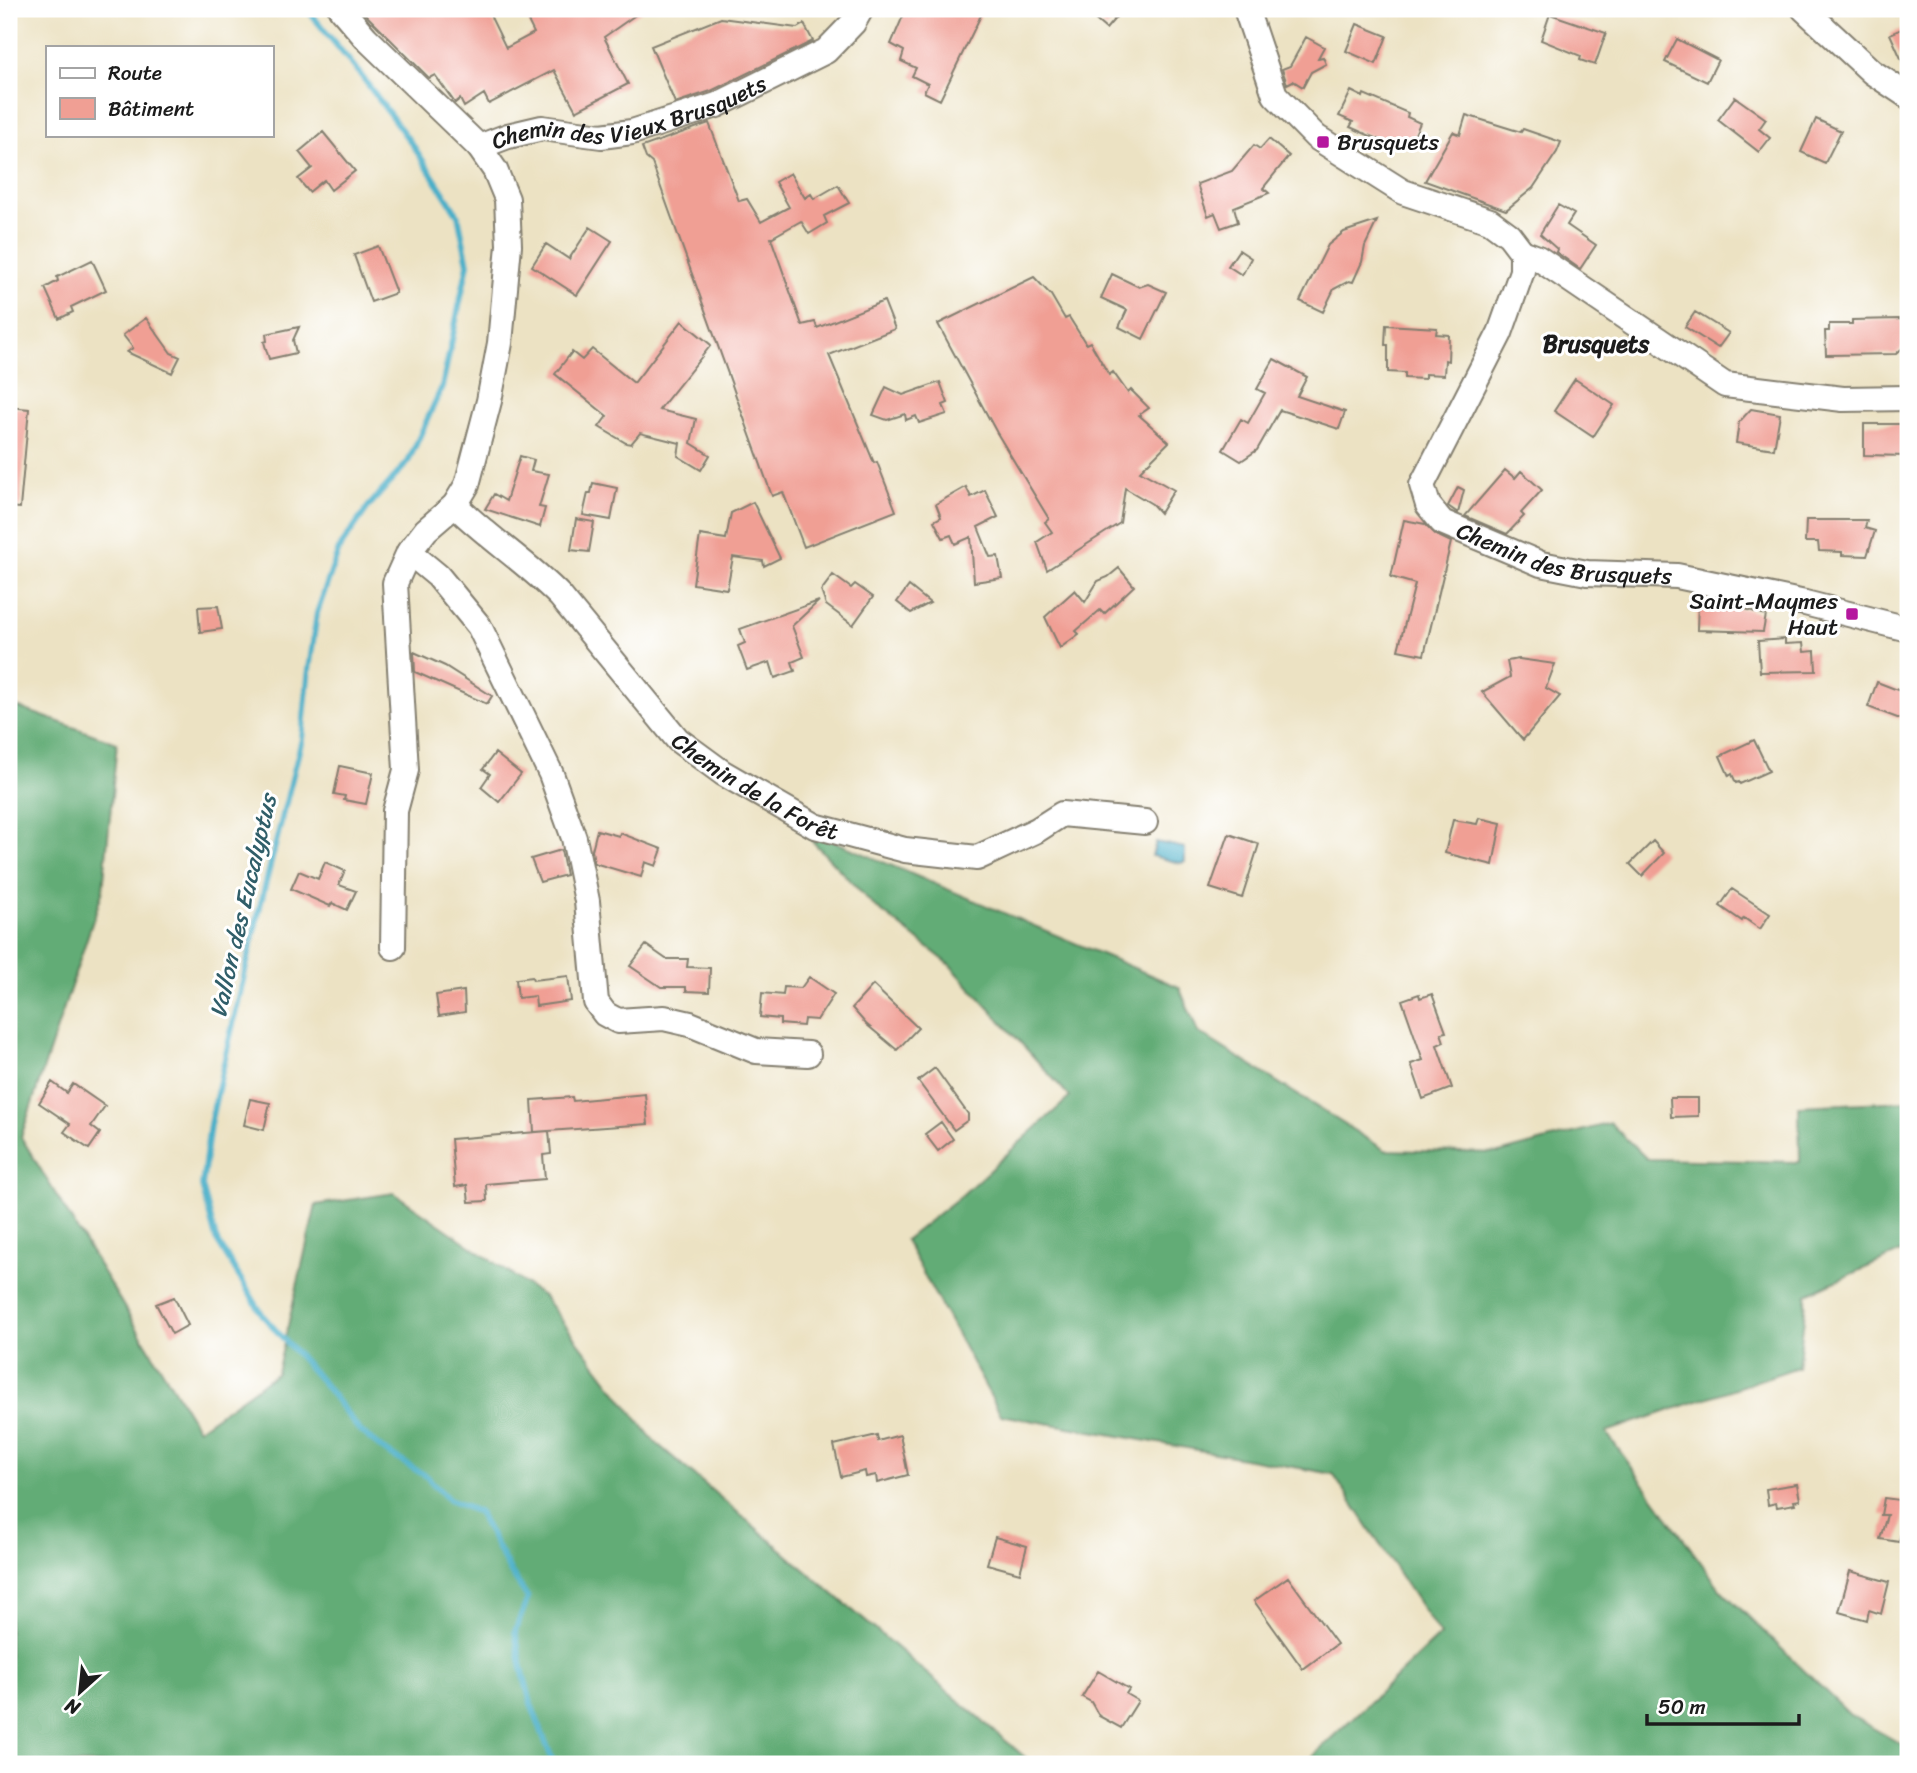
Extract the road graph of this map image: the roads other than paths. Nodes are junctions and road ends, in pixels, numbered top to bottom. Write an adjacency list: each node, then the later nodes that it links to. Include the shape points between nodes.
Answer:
1 (341, 9): 6 (street, Chemin des Vieux Brusquets)
2 (861, 9): 6 (street, Chemin des Vieux Brusquets, via 827,51 717,105 632,132 601,136 542,128)
3 (1246, 9): 7 (street, via 1275,95 1316,137 1403,191 1490,221)
4 (1804, 9): 5 (street, via 1872,72)
5 (1908, 96)
6 (479, 147): 9 (street, via 507,198 509,246 489,401 467,485)
7 (1522, 252): 8 (street, via 1538,258 1725,385 1843,399); 11 (street, Chemin des Brusquets, via 1522,271 1500,333 1422,485 1428,505 1442,522 1541,564 1587,573 1677,576)
8 (1908, 398)
9 (455, 505): 10 (street); 12 (street, Chemin de la Forêt, via 560,596 678,740 723,773 815,826 905,849 977,858 1062,814)
10 (409, 552): 13 (street, via 395,583 406,771 395,811); 14 (street, via 438,576 479,626 551,774 574,838 587,901 596,1002 605,1014 618,1021 664,1018 756,1051)
11 (1908, 629)
12 (1145, 822)
13 (393, 947)
14 (808, 1054)

